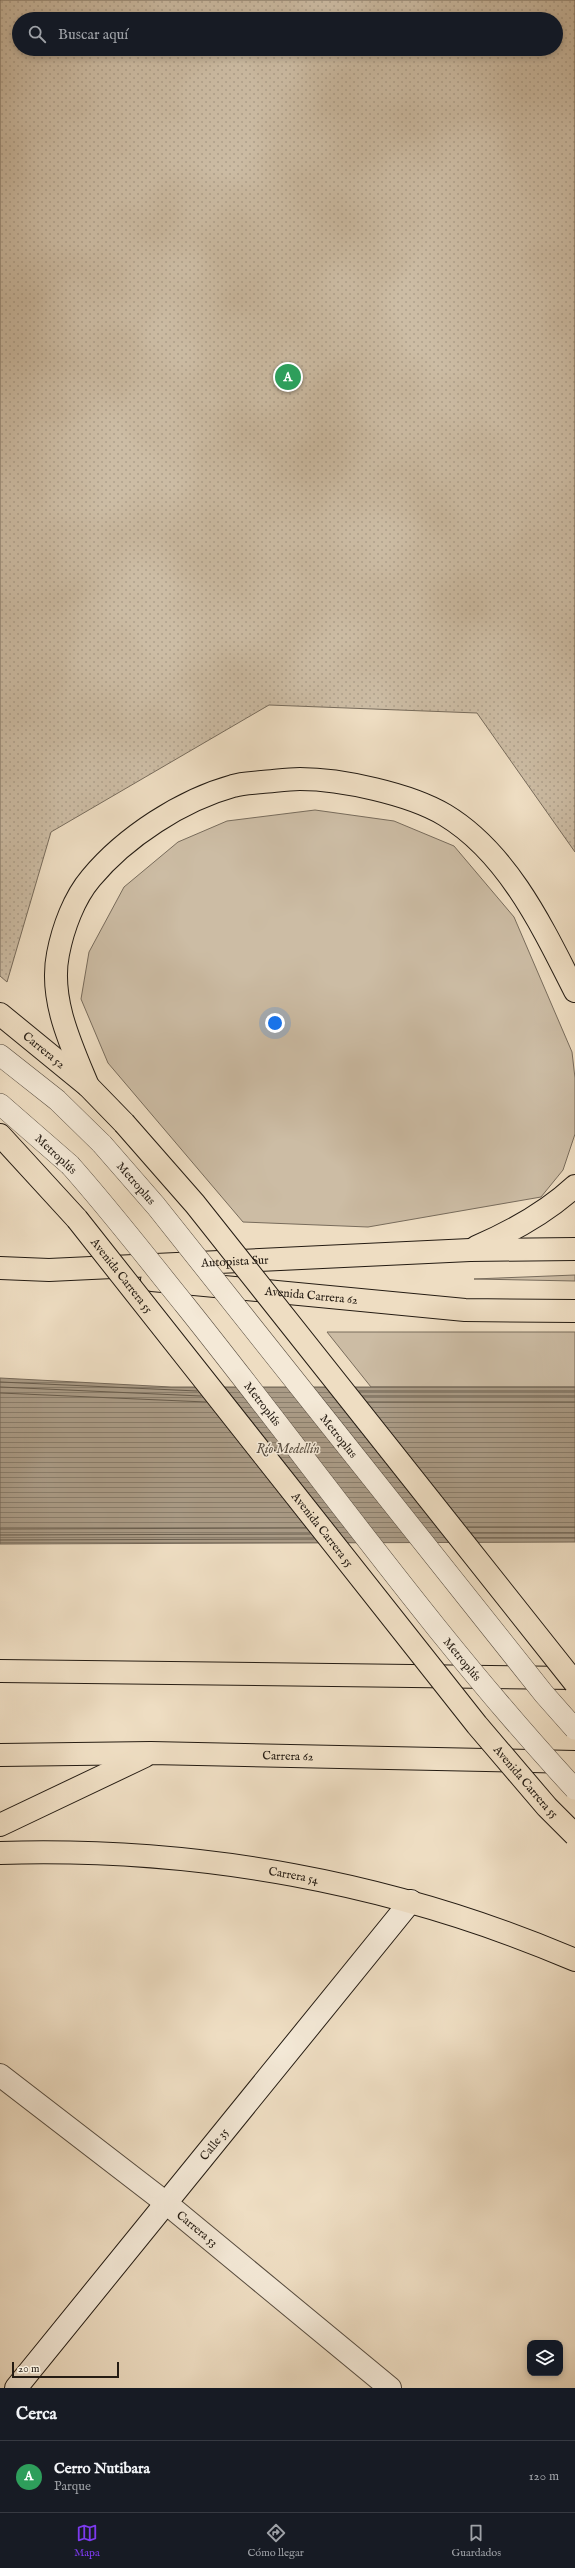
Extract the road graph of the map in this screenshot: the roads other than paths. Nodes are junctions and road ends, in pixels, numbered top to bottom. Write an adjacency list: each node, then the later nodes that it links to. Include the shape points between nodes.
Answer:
1 (575, 991): 4 (main road, via 550,941 511,877 479,841 445,814 400,796 348,784 300,779 234,785 175,810 128,841 90,878 67,918 57,955 57,997 68,1036)
2 (0, 1014): 4 (main road, Carrera 52)
3 (0, 1055): 16 (lane, Metroplus, bridge, via 57,1100 102,1144 156,1206 534,1682)
4 (88, 1086): 15 (main road, Carrera 52, bridge, via 124,1123 194,1204)
5 (0, 1104): 20 (lane, Metroplús, bridge, via 70,1165 96,1193 452,1646 532,1743)
6 (0, 1135): 22 (main road, Avenida Carrera 55, bridge, via 77,1219 477,1725 547,1807)
7 (575, 1186): 9 (main road, via 556,1204 529,1221)
8 (575, 1249): 9 (main road)
9 (470, 1250): 11 (main road, Autopista Sur)
10 (0, 1268): 11 (main road, Autopista Sur)
11 (49, 1270): 12 (main road, Avenida Carrera 62, via 465,1310)
12 (575, 1311)
13 (0, 1671): 14 (main road)
14 (575, 1678)
15 (575, 1683)
16 (575, 1729)
17 (151, 1753): 18 (main road, Carrera 62); 19 (main road, Carrera 62); 21 (main road)
18 (0, 1755)
19 (575, 1762)
20 (575, 1788)
21 (0, 1825)
22 (575, 1835)
23 (0, 1852): 24 (main road, Carrera 54, via 46,1851 164,1856 278,1871)
24 (411, 1900): 25 (main road, Carrera 54, via 519,1936); 27 (street, Calle 35)
25 (575, 1960)
26 (0, 2075): 27 (street, Carrera 53)
27 (166, 2203): 28 (street, Calle 35); 29 (street, Carrera 53)
28 (16, 2388)
29 (390, 2388)

